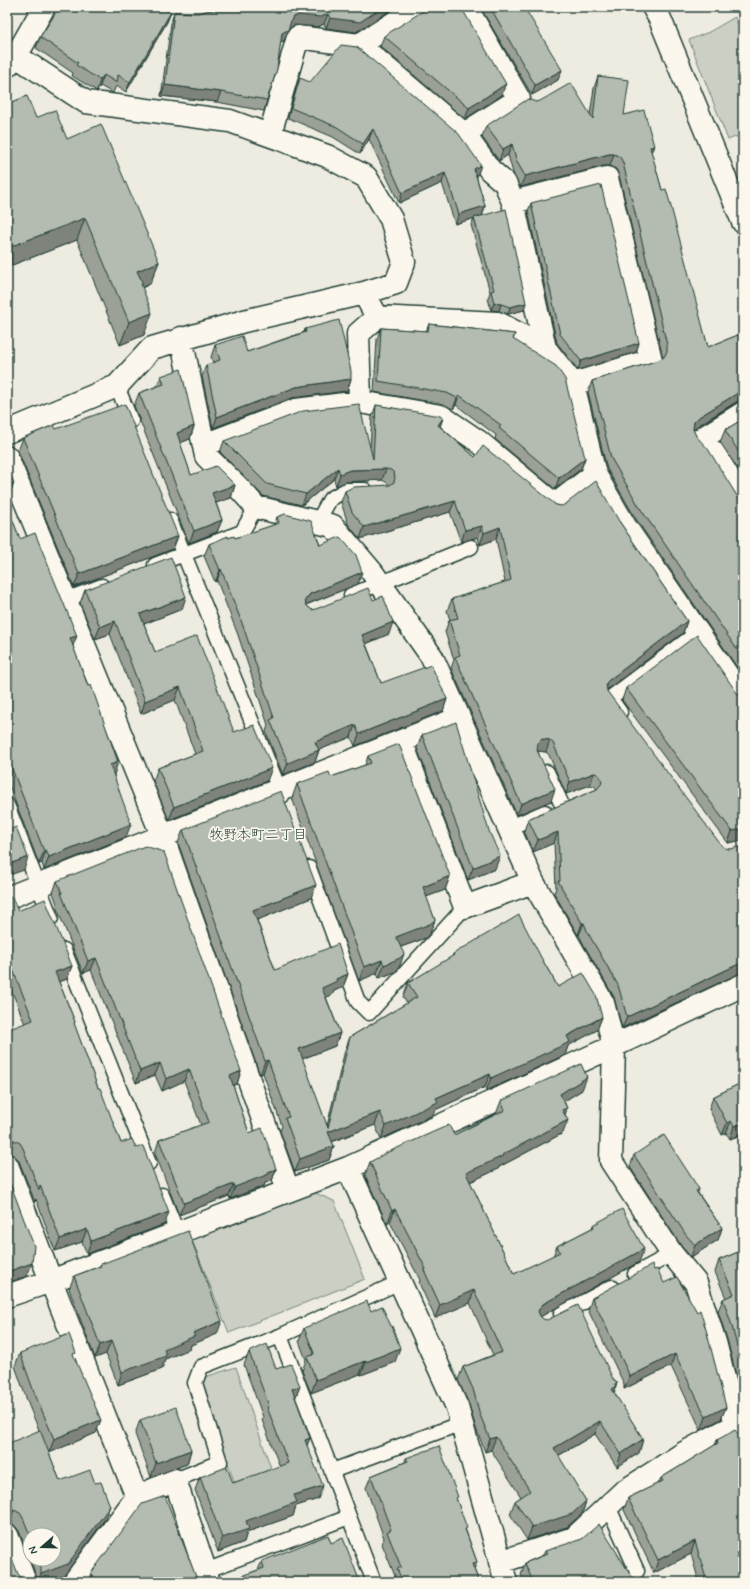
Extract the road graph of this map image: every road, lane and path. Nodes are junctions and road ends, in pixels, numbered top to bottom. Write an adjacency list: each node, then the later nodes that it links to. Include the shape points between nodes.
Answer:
1 (44, 7): 6 (street)
2 (419, 7): 5 (street)
3 (466, 7): 8 (street, via 526,102)
4 (653, 7): 10 (street)
5 (359, 45): 7 (street, via 298,37); 8 (street)
6 (10, 58): 7 (street, via 86,102 230,121)
7 (270, 134): 11 (street, via 327,156 366,177 391,219 404,262 396,283)
8 (464, 134): 9 (street, via 490,170 505,183)
9 (513, 202): 14 (street); 15 (street, via 607,178 651,360)
10 (743, 222)
11 (364, 293): 12 (street); 13 (street)
12 (377, 317): 14 (street, via 498,323); 17 (street, via 358,334)
13 (181, 338): 16 (street, via 152,348); 21 (street)
14 (545, 348): 15 (street)
15 (573, 384): 23 (street)
16 (117, 386): 19 (lane); 20 (street)
17 (360, 402): 21 (street, via 296,410); 23 (street, via 441,416 478,441 555,504)
18 (743, 414): 25 (street, via 701,438 714,453)
19 (134, 430)
20 (7, 432)
21 (204, 445): 26 (street, via 206,456)
22 (7, 457): 34 (street)
23 (595, 474): 36 (street, via 624,526)
24 (382, 490): 28 (lane, via 346,490 330,499)
25 (743, 501)
26 (256, 507): 28 (street); 30 (lane, via 242,532)
27 (166, 510): 30 (lane)
28 (317, 522): 33 (street, via 333,526)
29 (471, 547): 33 (lane)
30 (184, 554): 31 (lane); 42 (lane)
31 (139, 572)
32 (117, 580): 34 (lane)
33 (380, 584): 35 (lane); 38 (street, via 432,657)
34 (65, 600): 48 (street)
35 (337, 601)
36 (698, 632): 37 (street); 39 (lane, via 610,698)
37 (743, 698)
38 (459, 718): 40 (street); 47 (street)
39 (628, 722)
40 (401, 741): 42 (street); 53 (street)
41 (541, 759): 45 (lane)
42 (280, 789): 46 (lane); 48 (street)
43 (576, 799): 45 (lane)
44 (7, 805): 51 (lane)
45 (562, 805): 47 (lane)
46 (288, 811)
47 (509, 828): 50 (street)
48 (162, 835): 51 (street); 58 (street)
49 (304, 855): 53 (lane, via 358,1002 369,1013)
50 (533, 882): 53 (street); 55 (street, via 603,1003)
51 (38, 885): 52 (street); 59 (lane)
52 (7, 898)
53 (465, 907)
54 (743, 984): 55 (street)
55 (614, 1046): 57 (street); 60 (street, via 611,1161)
56 (7, 1165): 61 (street)
57 (348, 1168): 58 (street); 62 (street)
58 (288, 1190): 59 (street)
59 (177, 1232): 61 (street)
60 (672, 1254): 64 (lane); 69 (street, via 696,1283)
61 (51, 1281): 63 (street); 72 (street)
62 (400, 1282): 67 (lane); 68 (street)
63 (7, 1296)
64 (577, 1306): 65 (lane); 66 (lane)
65 (584, 1320)
66 (549, 1321)
67 (280, 1336): 70 (lane); 71 (lane, via 201,1367 195,1383 220,1462)
68 (462, 1423): 70 (lane); 77 (street)
69 (741, 1430): 73 (street, via 684,1453 630,1487)
70 (332, 1471): 74 (lane)
71 (175, 1480): 72 (street); 78 (street)
72 (138, 1498): 80 (street)
73 (608, 1506): 76 (lane); 77 (street, via 574,1538)
74 (349, 1517): 78 (lane); 81 (lane)
75 (7, 1535): 79 (street)
76 (637, 1571)
77 (503, 1572)
78 (207, 1576)
79 (25, 1582)
80 (74, 1582)
81 (374, 1582)

